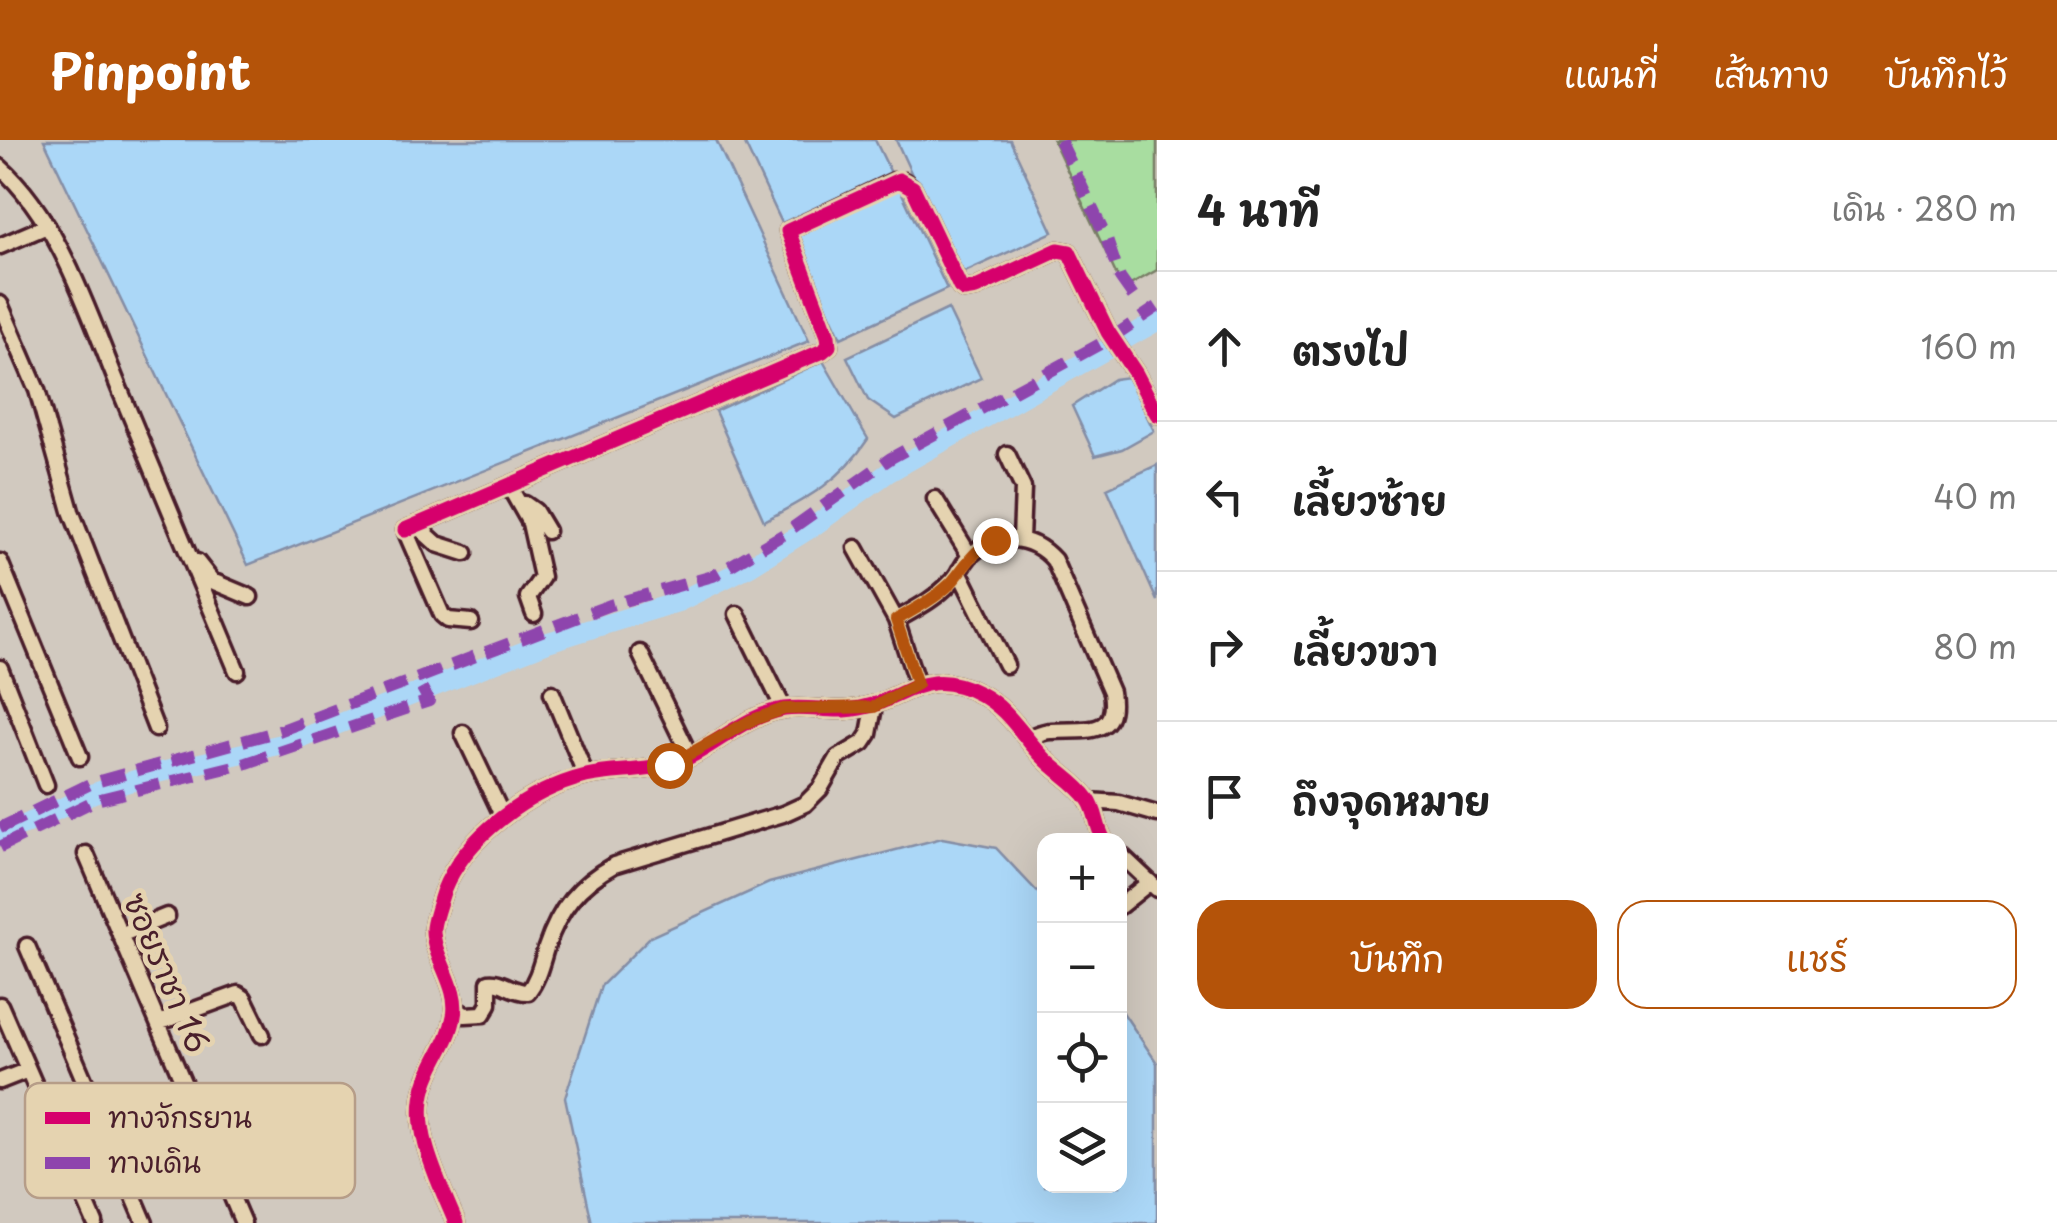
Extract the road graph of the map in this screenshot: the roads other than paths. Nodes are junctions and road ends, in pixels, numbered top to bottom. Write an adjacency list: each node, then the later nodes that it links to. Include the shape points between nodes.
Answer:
1 (0, 168): 2 (street)
2 (47, 226): 3 (street); 13 (street)
3 (0, 246)
4 (0, 304): 32 (street, via 36,390 70,511)
5 (1157, 414): 7 (street, via 1066,250 976,288 960,287 913,188 898,180 788,232 828,336 823,351)
6 (1007, 454): 12 (street, via 1024,488)
7 (509, 486): 9 (street); 10 (street)
8 (935, 499): 16 (street)
9 (520, 501): 11 (street); 20 (street, via 542,577 528,597)
10 (411, 528): 15 (street); 23 (street, via 442,616)
11 (546, 531)
12 (1022, 539): 16 (street, via 992,540); 34 (street, via 1054,560 1114,704 1096,728)
13 (184, 546): 19 (street, via 212,581); 27 (street)
14 (856, 548): 22 (street)
15 (464, 552)
16 (970, 556): 18 (street)
17 (0, 562): 36 (street)
18 (959, 572): 22 (street); 25 (street)
19 (250, 597)
20 (534, 614)
21 (737, 614): 31 (street)
22 (896, 620): 28 (street)
23 (472, 622)
24 (640, 654): 35 (street)
25 (1006, 665)
26 (0, 668): 38 (street)
27 (237, 671)
28 (917, 684): 30 (street); 34 (street, via 932,680 982,694)
29 (552, 693): 37 (street)
30 (874, 707): 31 (street); 50 (street, via 863,743 838,758 805,804 592,877 556,920 528,992 489,982 483,1014)
31 (784, 709): 35 (street)
32 (156, 729)
33 (463, 733): 41 (street)
34 (1028, 738): 39 (street)
35 (690, 756): 37 (street)
36 (80, 758)
37 (586, 776): 41 (street)
38 (46, 785)
39 (1090, 801): 40 (street); 42 (street)
40 (1157, 814)
41 (503, 817): 50 (street, via 444,890 433,928)
42 (1101, 833)
43 (86, 854): 48 (street, ซอยราชา 16)
44 (1127, 860): 45 (street)
45 (1154, 885): 46 (street)
46 (1127, 902)
47 (167, 916): 48 (street)
48 (120, 935): 52 (street, ซอยราชา 16)
49 (26, 946): 57 (street)
50 (455, 1008): 65 (street, via 420,1108 424,1139)
51 (1, 1012): 54 (street)
52 (158, 1023): 53 (street, via 238,994); 58 (street, ซอยราชา 16)
53 (262, 1036)
54 (28, 1070): 55 (street); 56 (street)
55 (0, 1081)
56 (34, 1083)
57 (85, 1083)
58 (184, 1083)
59 (84, 1198): 62 (street)
60 (135, 1198): 63 (street)
61 (232, 1198): 64 (street, ซอยราชา 16)
62 (95, 1223)
63 (146, 1223)
64 (243, 1223)
65 (456, 1223)

